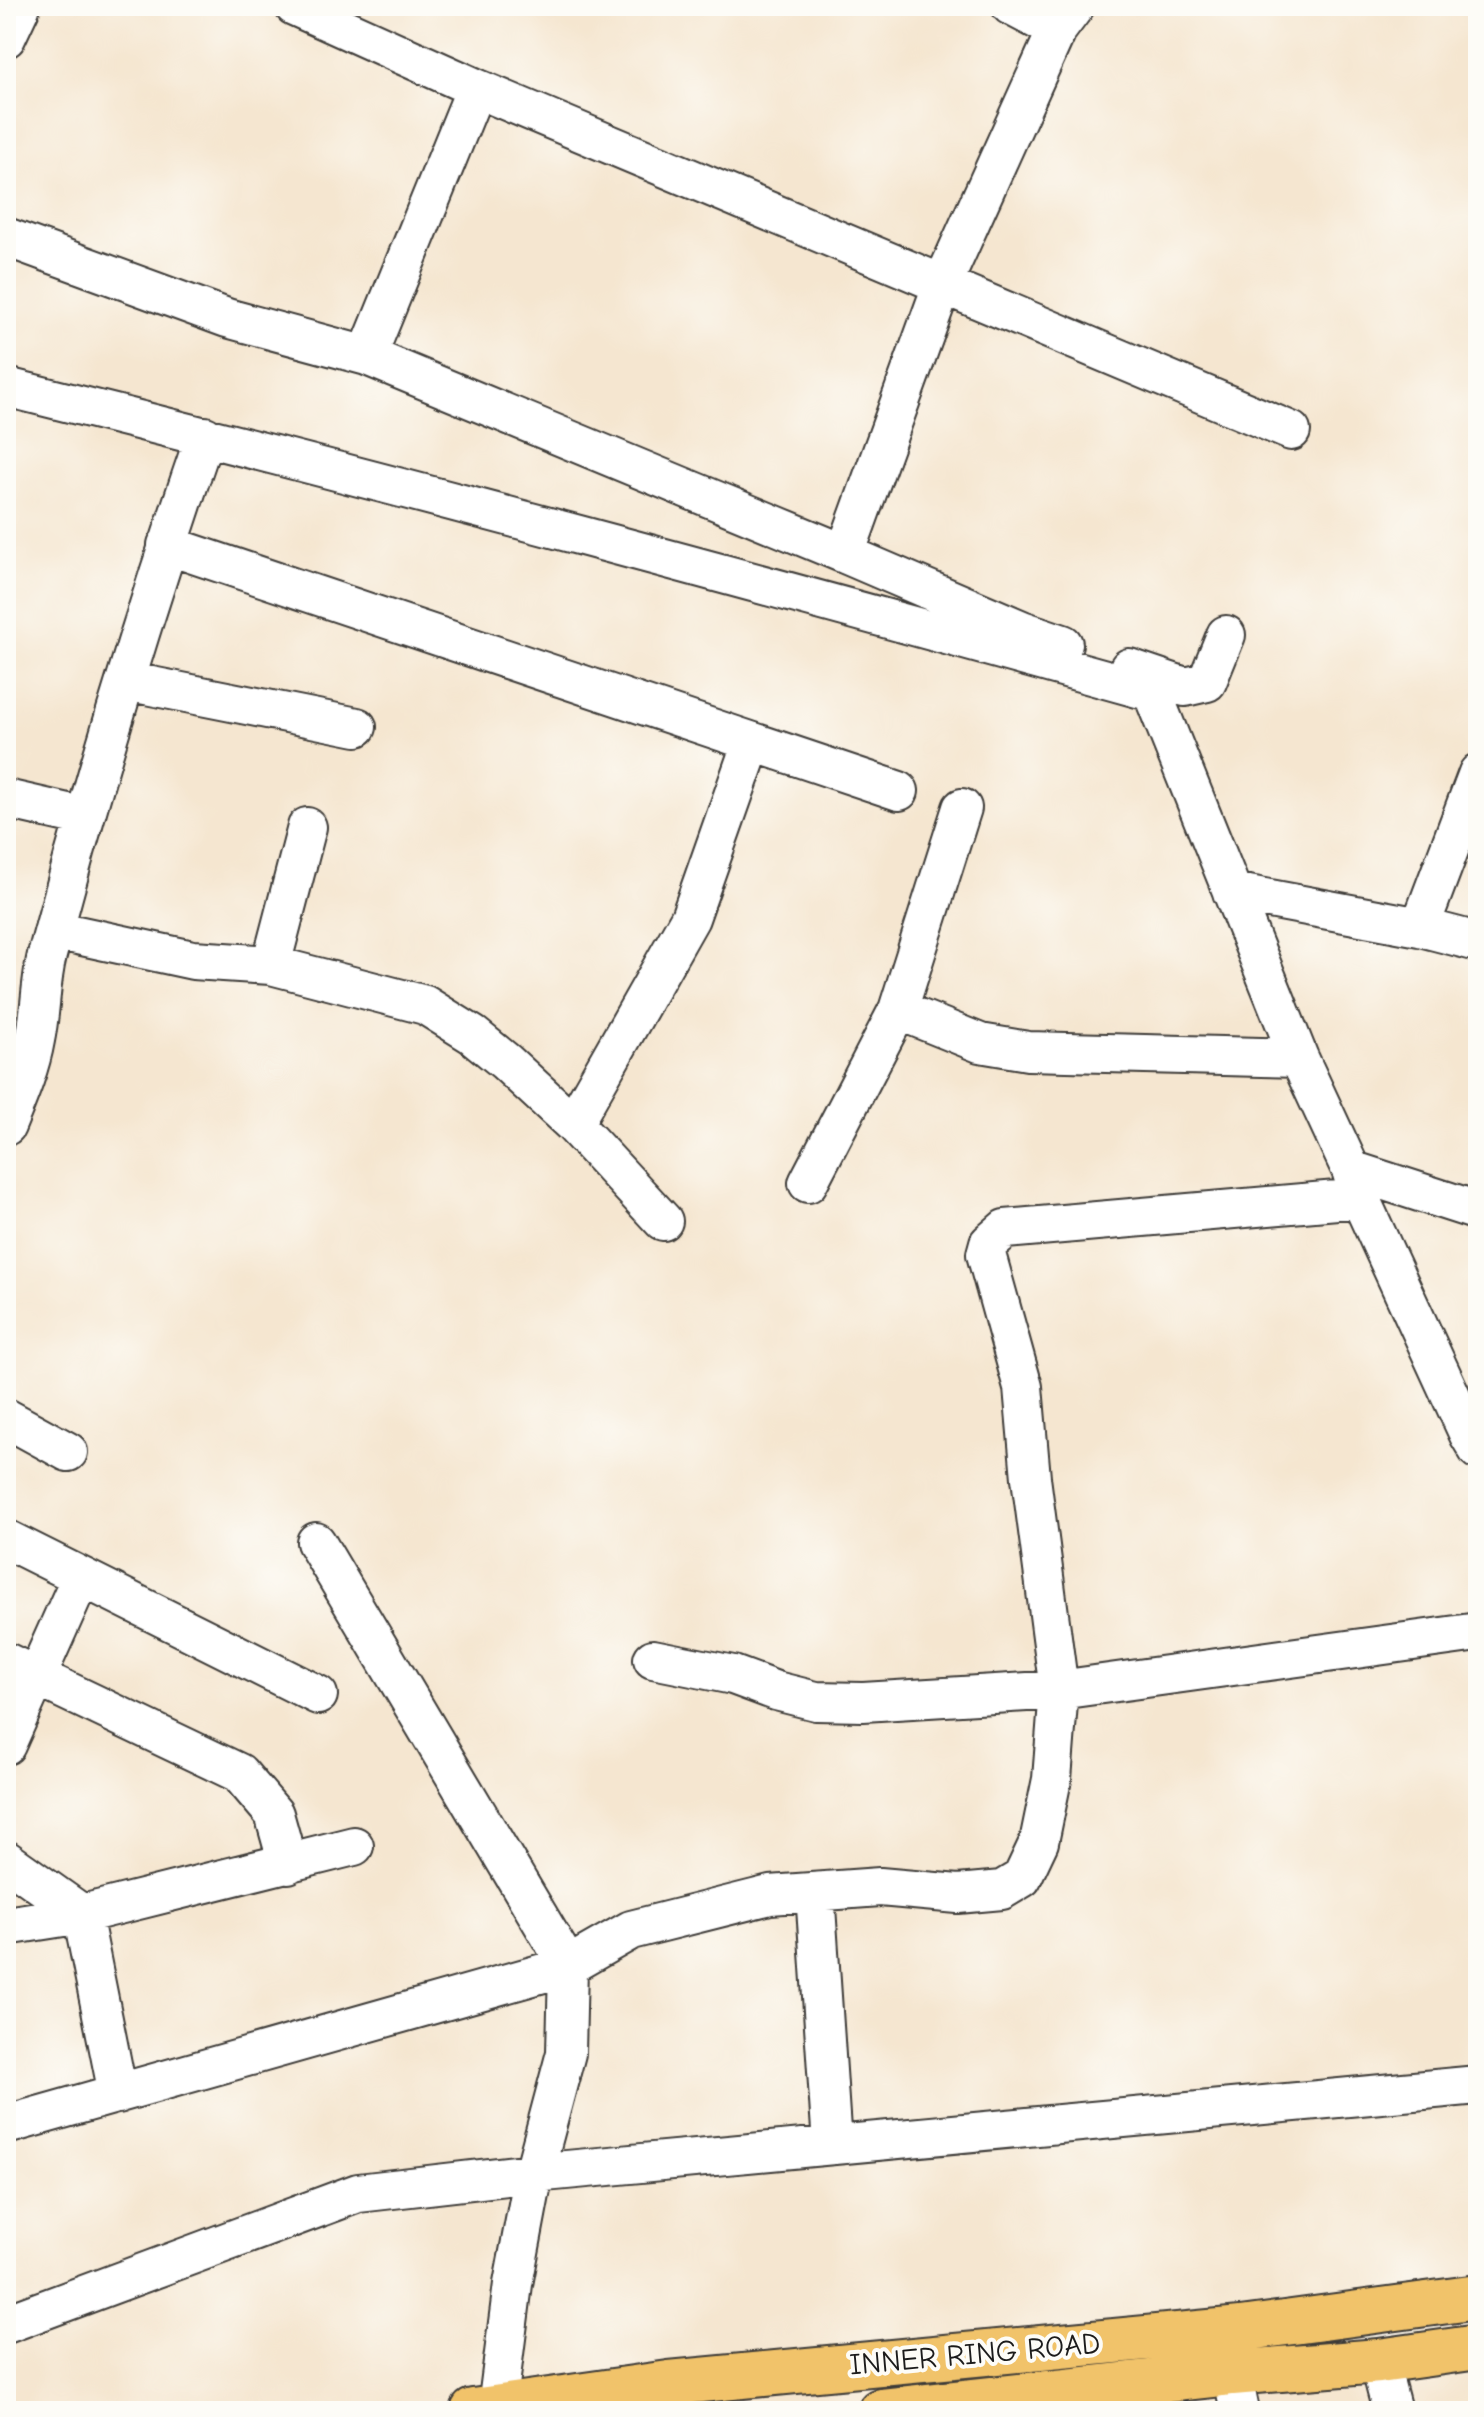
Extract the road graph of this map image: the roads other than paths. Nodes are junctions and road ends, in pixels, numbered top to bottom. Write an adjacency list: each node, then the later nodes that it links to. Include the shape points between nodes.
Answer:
1 (21, 6): 5 (street)
2 (294, 6): 6 (street)
3 (1011, 6): 4 (street)
4 (1066, 18): 8 (street)
5 (6, 38)
6 (476, 88): 8 (street); 9 (street)
7 (6, 237): 9 (street, via 227,318)
8 (943, 283): 11 (street); 14 (street)
9 (367, 356): 14 (street)
10 (6, 387): 12 (street)
11 (1291, 431)
12 (205, 436): 13 (street); 25 (street, via 1152,692)
13 (167, 545): 16 (street); 18 (street)
14 (845, 554): 15 (street, via 1022,630 1185,687 1207,682)
15 (1226, 635)
16 (126, 681): 17 (street); 23 (street)
17 (357, 727)
18 (752, 742): 20 (street); 32 (street, via 690,918)
19 (1478, 773): 26 (street)
20 (899, 791)
21 (6, 799): 23 (street)
22 (962, 808): 30 (street)
23 (85, 817): 27 (street)
24 (307, 827): 29 (street)
25 (1232, 892): 26 (street); 31 (street)
26 (1420, 927): 28 (street)
27 (54, 930): 29 (street, via 193,960); 33 (street, via 35,1042)
28 (1478, 942)
29 (271, 965): 32 (street, via 425,1005 473,1035)
30 (898, 1010): 31 (street, via 980,1043 1028,1051); 34 (street)
31 (1299, 1058): 35 (street)
32 (573, 1124): 37 (street)
33 (6, 1126)
34 (808, 1183)
35 (1355, 1184): 36 (street); 39 (street); 47 (street, via 1005,1229 989,1243 986,1254 1023,1387)
36 (1478, 1211)
37 (663, 1221)
38 (6, 1418): 40 (street)
39 (1478, 1450)
40 (68, 1452)
41 (6, 1539): 43 (street)
42 (316, 1542): 56 (street)
43 (81, 1577): 46 (street); 48 (street)
44 (1478, 1632): 47 (street)
45 (653, 1659): 47 (street, via 733,1675 816,1701)
46 (22, 1670): 49 (street); 52 (street, via 239,1773 274,1814)
47 (1059, 1690): 53 (street, via 1052,1779 1039,1842 1022,1878 1002,1890 958,1894 880,1887)
48 (318, 1695)
49 (6, 1745)
50 (354, 1846): 52 (street)
51 (6, 1860): 54 (street)
52 (288, 1864): 54 (street)
53 (815, 1892): 56 (street, via 770,1895 631,1930); 60 (street)
54 (82, 1914): 55 (street); 58 (street)
55 (6, 1926)
56 (568, 1966): 58 (street); 61 (street, via 566,2053)
57 (1478, 2085): 60 (street)
58 (118, 2094): 59 (street)
59 (6, 2125)
60 (832, 2145): 61 (street)
61 (534, 2173): 63 (street, via 358,2193); 68 (street)
62 (1478, 2297): 68 (highway, INNER RING ROAD, via 1241,2329 669,2383)
63 (6, 2324)
64 (1478, 2347): 65 (highway, INNER RING ROAD)
65 (1379, 2361): 66 (highway, INNER RING ROAD); 70 (street)
66 (1236, 2392): 67 (highway, INNER RING ROAD)
67 (1041, 2402): 69 (highway, INNER RING ROAD)
68 (485, 2409)
69 (880, 2411)
70 (1392, 2411)

